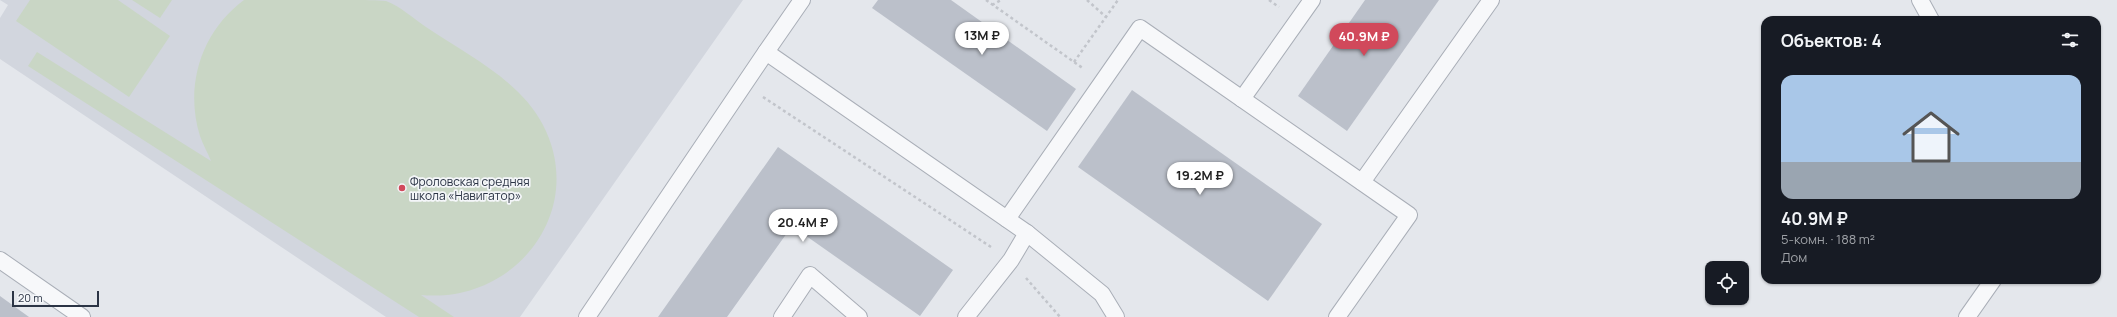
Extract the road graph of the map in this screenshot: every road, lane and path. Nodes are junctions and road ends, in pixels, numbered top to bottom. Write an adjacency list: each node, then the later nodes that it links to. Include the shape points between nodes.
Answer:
1 (802, 0): 12 (lane)
2 (986, 0): 9 (path)
3 (1001, 0): 9 (path)
4 (1087, 0): 11 (path)
5 (1118, 0): 11 (path)
6 (1312, 0): 16 (lane)
7 (1491, 0): 17 (lane)
8 (1920, 0): 10 (lane)
9 (992, 5): 13 (path)
10 (1929, 16)
11 (1106, 17): 13 (path)
12 (766, 52): 15 (lane); 18 (lane)
13 (1074, 62): 14 (path)
14 (1103, 82): 16 (lane, via 1140,28); 18 (lane)
15 (743, 83): 21 (path); 24 (lane)
16 (1242, 100): 17 (lane)
17 (1362, 182): 30 (lane, via 1409,216)
18 (1008, 219): 19 (lane)
19 (1027, 233): 21 (lane); 29 (lane, via 1102,294)
20 (0, 260): 23 (lane)
21 (1010, 260): 27 (lane); 28 (path)
22 (1990, 284): 31 (lane)
23 (82, 317)
24 (587, 317)
25 (782, 317): 26 (lane, via 810,275)
26 (859, 317)
27 (966, 317)
28 (1060, 317)
29 (1116, 317)
30 (1337, 317)
31 (1967, 317)

